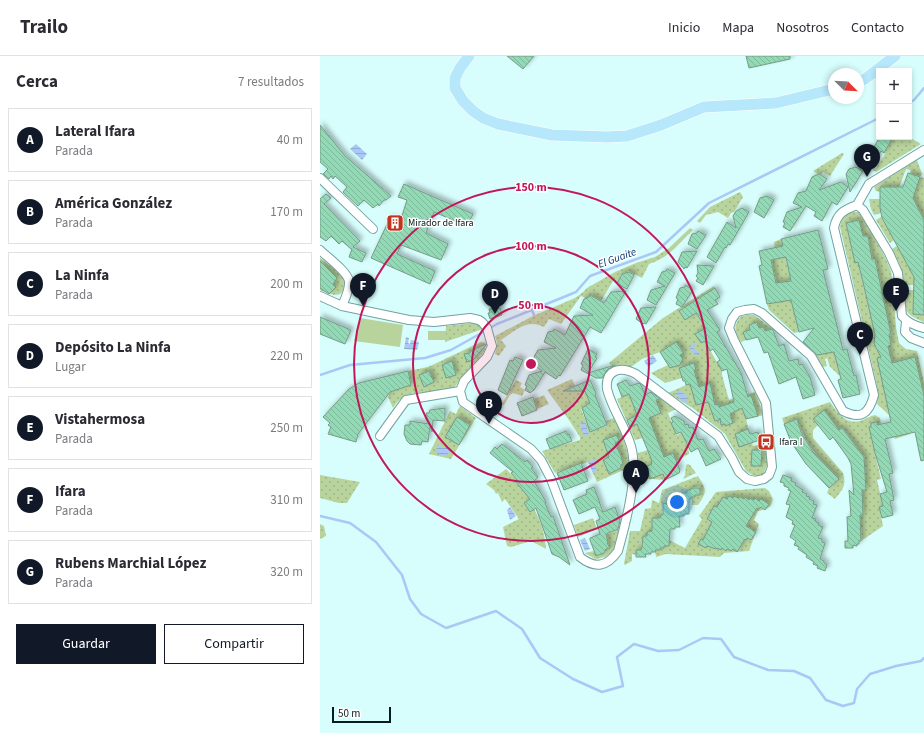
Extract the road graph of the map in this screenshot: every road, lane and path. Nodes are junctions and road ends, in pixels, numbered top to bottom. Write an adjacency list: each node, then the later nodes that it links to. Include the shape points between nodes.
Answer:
1 (469, 56): 4 (main road, via 455,78 455,88 473,111 498,124 552,134 627,136 661,126 704,107 776,103)
2 (895, 56): 3 (main road)
3 (864, 79)
4 (828, 90)
5 (924, 150): 7 (street, via 869,184)
6 (320, 178): 8 (street)
7 (857, 205): 12 (street, via 863,210 890,253 898,273 902,316); 15 (street, via 841,213 834,228 874,395 871,407 859,416 843,411 811,356 762,313 754,309 737,312 730,328 766,403 769,420 772,467 764,479 755,481 747,479 739,472 718,436 636,374 626,369 616,370 608,378 607,389 631,446 634,465 622,535 618,551 612,560 595,565 580,557 551,479 541,460 531,449 463,402)
8 (373, 229)
9 (320, 250): 11 (street, via 346,274 349,281)
10 (320, 296): 11 (street)
11 (342, 306): 15 (street, via 409,320 479,320 485,325 492,346 487,357 464,381)
12 (906, 321): 13 (street); 14 (street, via 905,332)
13 (924, 328)
14 (924, 343)
15 (460, 391): 16 (street, via 406,400)
16 (380, 436)

